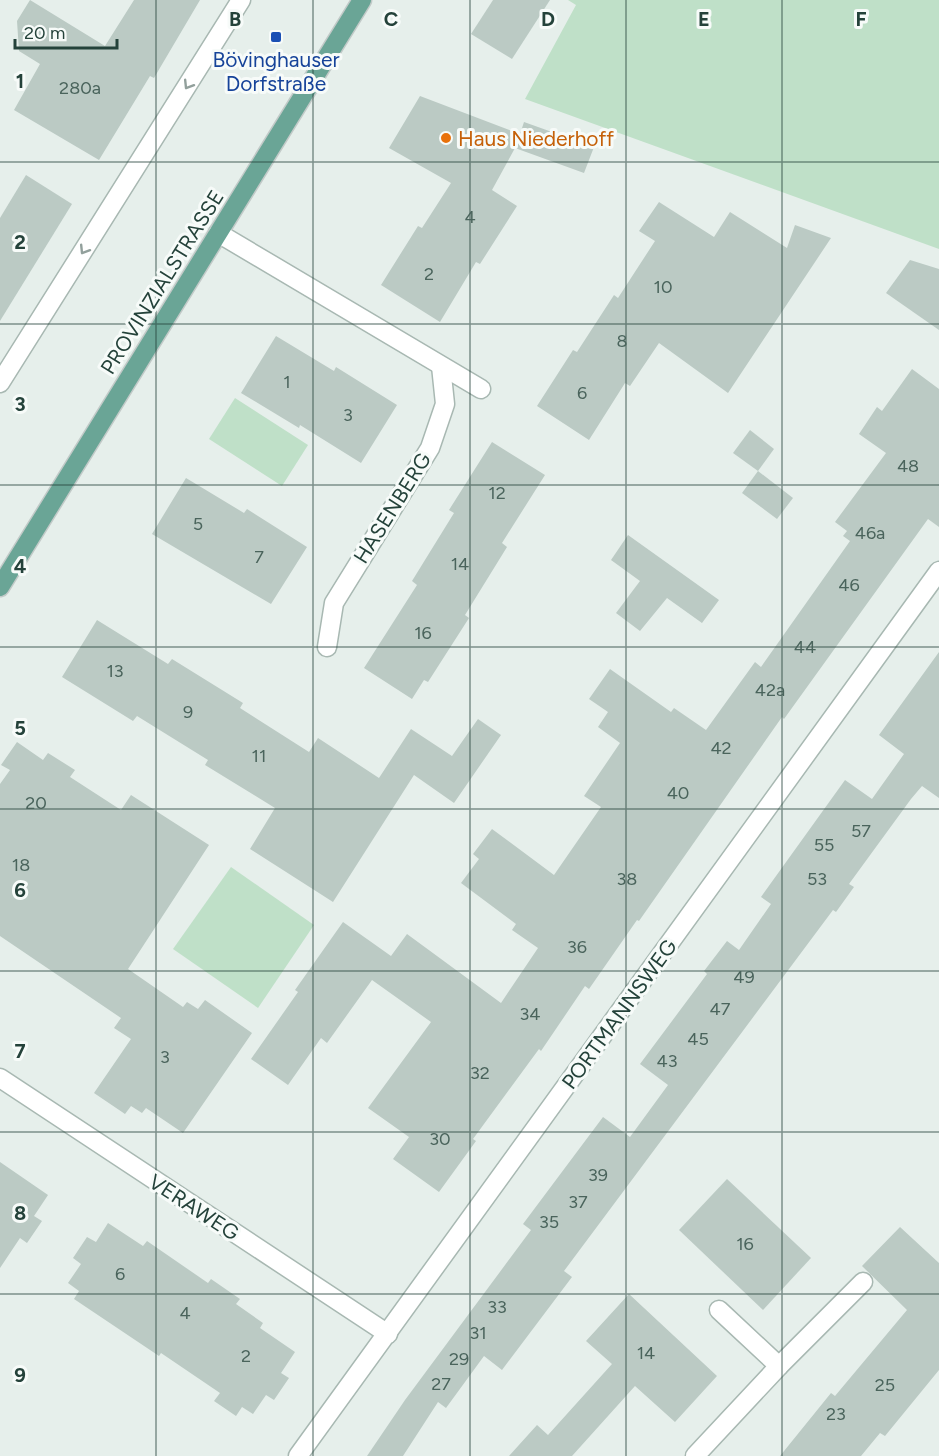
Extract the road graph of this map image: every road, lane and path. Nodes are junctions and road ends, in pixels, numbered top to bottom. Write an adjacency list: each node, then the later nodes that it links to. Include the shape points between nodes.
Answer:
1 (242, 0): 5 (street, one-way to 5)
2 (362, 0): 3 (main road, PROVINZIALSTRASSE)
3 (218, 233): 4 (street); 8 (main road, PROVINZIALSTRASSE)
4 (441, 366): 6 (street); 9 (street, HASENBERG, via 445,405 430,448 334,603)
5 (0, 383)
6 (481, 389)
7 (939, 571): 13 (street, PORTMANNSWEG)
8 (0, 587)
9 (327, 647)
10 (0, 1078): 13 (street, VERAWEG)
11 (863, 1282): 14 (street)
12 (719, 1310): 14 (street)
13 (388, 1334): 15 (street, PORTMANNSWEG)
14 (779, 1366): 16 (street)
15 (298, 1456)
16 (695, 1456)

